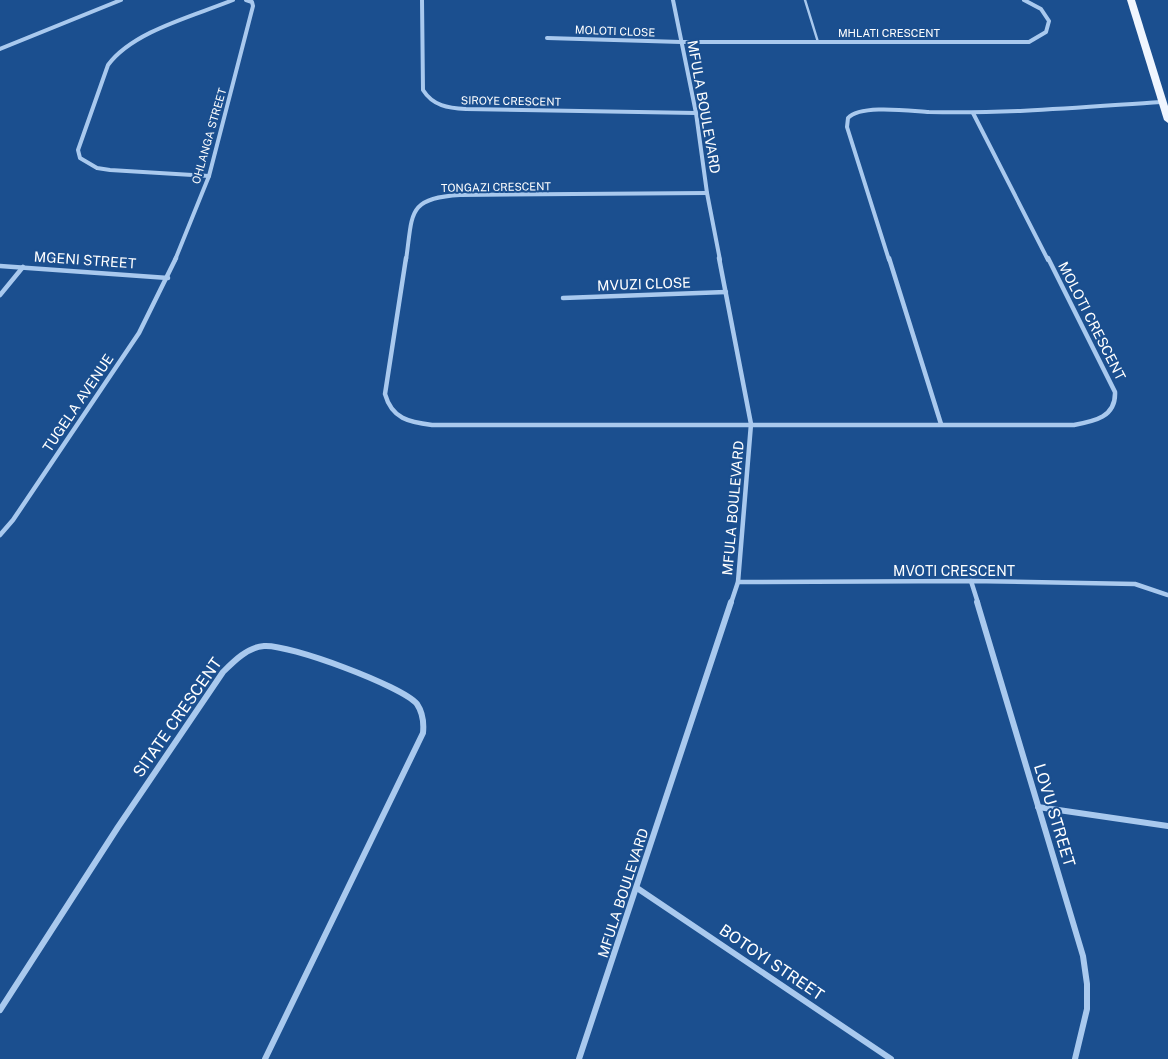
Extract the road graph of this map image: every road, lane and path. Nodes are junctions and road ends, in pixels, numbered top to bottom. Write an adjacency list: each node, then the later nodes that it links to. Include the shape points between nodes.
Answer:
1 (122, 0): 13 (street)
2 (233, 0): 18 (street, via 135,39 116,54 108,65 78,150 80,158 97,168)
3 (246, 0): 9 (street, OHLANGA STREET)
4 (422, 0): 15 (street, SIROYE CRESCENT, via 423,90 427,98 436,104 466,109)
5 (672, 0): 11 (street, MFULA BOULEVARD)
6 (805, 0): 12 (lane)
7 (1024, 0): 12 (street, MHLATI CRESCENT, via 1046,13 1049,30 1043,38 1029,42)
8 (1130, 0): 14 (main road)
9 (252, 1): 18 (street, OHLANGA STREET, via 254,6)
10 (547, 38): 11 (street, MOLOTI CLOSE)
11 (682, 42): 12 (street, MHLATI CRESCENT); 15 (street, MFULA BOULEVARD)
12 (818, 42)
13 (0, 49)
14 (1161, 102): 16 (street); 17 (main road)
15 (696, 113): 19 (street, MFULA BOULEVARD)
16 (973, 113): 28 (street, via 872,110 858,112 846,121); 28 (street, MOLOTI CRESCENT, via 1116,394 1107,416 1094,422 1074,425)
17 (1168, 120)
18 (209, 176): 22 (street, OHLANGA STREET)
19 (708, 193): 23 (street, MFULA BOULEVARD); 26 (street, TONGAZI CRESCENT, via 460,194 430,198 420,204 413,212)
20 (0, 266): 21 (street, MGENI STREET)
21 (23, 267): 22 (street, MGENI STREET); 24 (street)
22 (168, 278): 29 (street, TUGELA AVENUE, via 139,333)
23 (726, 292): 25 (street, MVUZI CLOSE); 27 (street, MFULA BOULEVARD)
24 (0, 295)
25 (563, 298)
26 (385, 394): 27 (street, MOLOTI CRESCENT, via 388,409 400,418 432,425)
27 (751, 424): 28 (street, MOLOTI CRESCENT); 31 (street, MFULA BOULEVARD)
28 (941, 424)
29 (0, 535)
30 (971, 581): 31 (street, MVOTI CRESCENT); 32 (street, MVOTI CRESCENT, via 1135,584); 33 (street, LOVU STREET)
31 (738, 582): 35 (street, MFULA BOULEVARD)
32 (1168, 595)
33 (1038, 807): 34 (street); 40 (street, LOVU STREET, via 1083,956 1087,1009)
34 (1168, 826)
35 (637, 888): 38 (street, MFULA BOULEVARD); 39 (street, BOTOYI STREET)
36 (0, 1010): 37 (street, SITATE CRESCENT, via 223,672 253,649 279,646 401,691 414,699 425,721 423,733)
37 (265, 1059)
38 (580, 1059)
39 (891, 1059)
40 (1075, 1059)

